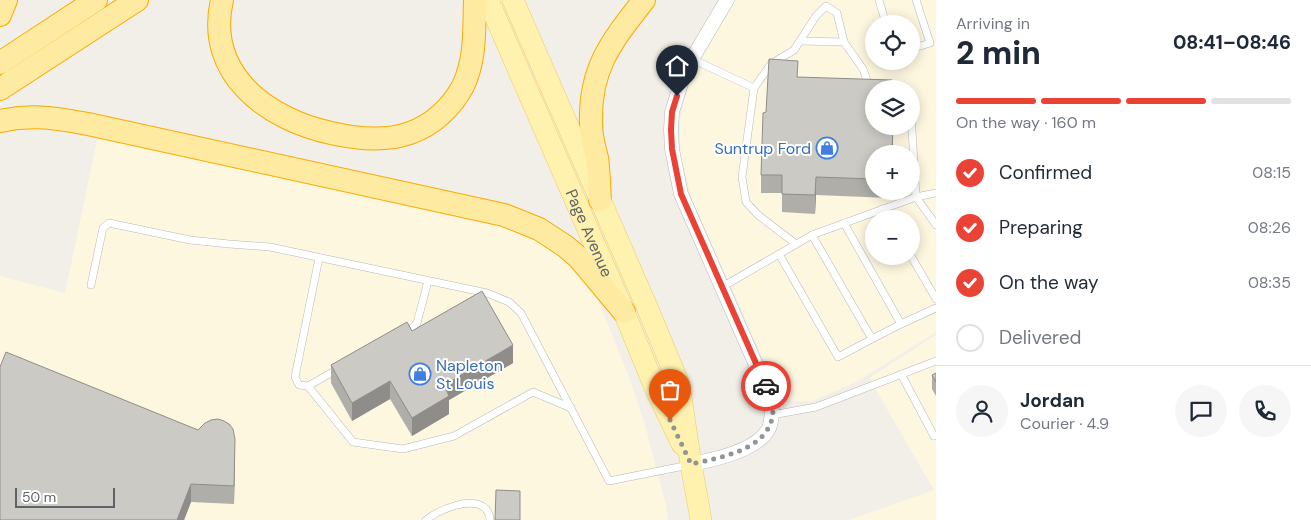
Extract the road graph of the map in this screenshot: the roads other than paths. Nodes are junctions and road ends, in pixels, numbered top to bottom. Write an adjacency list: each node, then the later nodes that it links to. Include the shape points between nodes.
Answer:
1 (6, 0): 12 (highway)
2 (96, 0): 18 (highway)
3 (137, 0): 21 (highway)
4 (222, 0): 5 (highway, via 218,26 225,57 240,83 250,93 275,112 306,126 343,136 379,139 409,134 422,128 436,119 456,98 472,56)
5 (475, 0)
6 (488, 0): 41 (main road, Page Avenue)
7 (513, 0): 25 (main road, Page Avenue)
8 (644, 0): 25 (highway, via 603,57 593,89 591,125)
9 (727, 0): 17 (street)
10 (879, 0): 13 (lane)
11 (916, 0): 16 (lane, via 930,43)
12 (0, 15)
13 (883, 15)
14 (800, 41): 15 (lane); 15 (lane, via 826,6 837,13); 20 (lane, via 794,50 771,64)
15 (844, 42): 19 (lane)
16 (920, 46)
17 (692, 59): 20 (lane); 38 (street, via 672,112 672,149 681,194)
18 (0, 63)
19 (867, 80)
20 (754, 88): 32 (lane, via 742,177 746,202)
21 (0, 89)
22 (0, 121): 41 (highway, via 45,117 88,124 504,215 539,229 578,257)
23 (936, 193): 24 (lane)
24 (920, 196)
25 (600, 200): 52 (main road, Page Avenue, via 679,384)
26 (908, 200): 28 (lane)
27 (918, 200): 30 (lane)
28 (882, 209): 29 (lane)
29 (844, 223): 31 (lane); 42 (lane)
30 (936, 225)
31 (812, 234): 32 (lane); 44 (lane)
32 (796, 244): 33 (lane)
33 (779, 254): 38 (lane); 44 (lane, via 838,357)
34 (319, 258): 36 (lane); 37 (lane, via 270,247 190,240 109,223 103,228); 48 (lane, via 295,377 299,385)
35 (915, 265): 39 (lane)
36 (428, 281): 43 (lane, via 417,323); 49 (lane, via 487,293 509,302 521,313)
37 (91, 285)
38 (722, 287): 50 (street, via 772,400)
39 (936, 299)
40 (936, 308): 42 (lane)
41 (624, 312): 52 (main road, Page Avenue)
42 (902, 324): 44 (lane)
43 (394, 338)
44 (872, 339)
45 (936, 361): 47 (lane)
46 (342, 367): 48 (lane)
47 (901, 374): 50 (lane, via 816,407); 51 (lane)
48 (308, 386): 49 (lane, via 353,442 403,449 454,436 533,392)
49 (570, 408): 52 (lane, via 609,481)
50 (772, 415): 52 (street, via 769,430 739,452)
51 (934, 436)
52 (691, 464): 55 (main road, Page Avenue)
53 (426, 520): 54 (lane, via 452,506 474,503 484,507)
54 (490, 520)
55 (702, 520)

